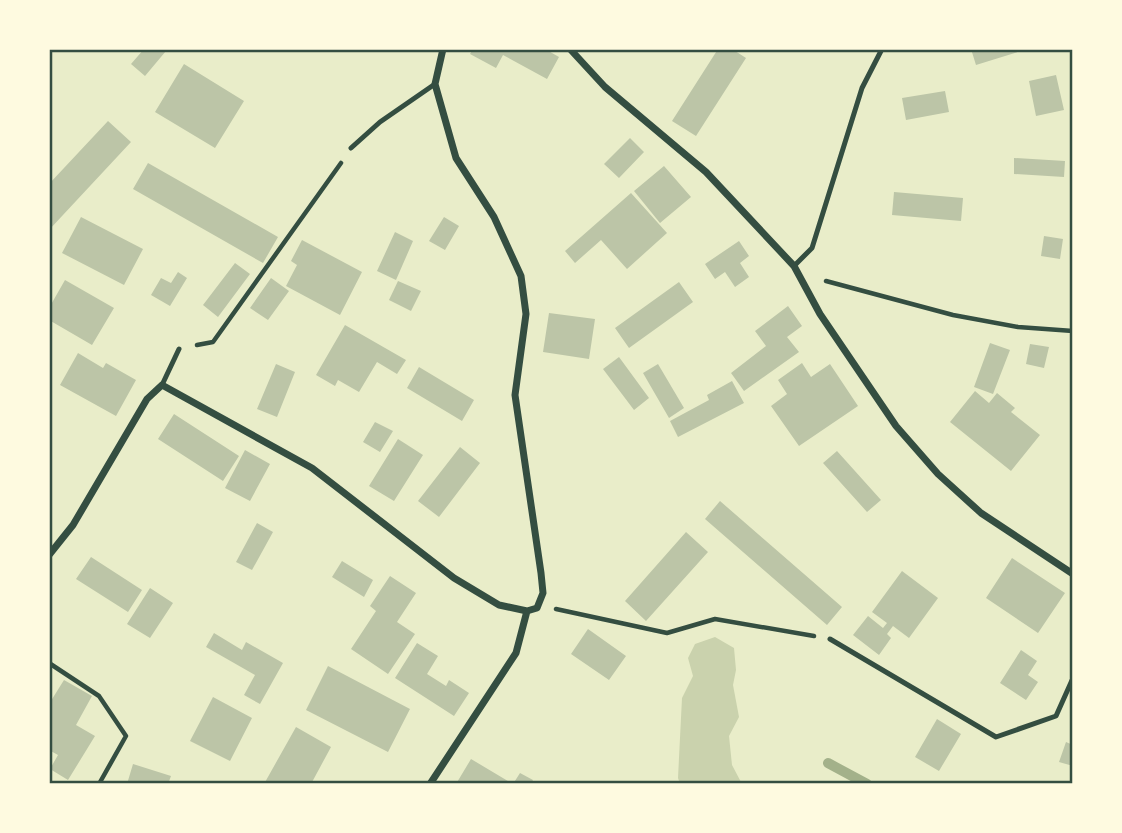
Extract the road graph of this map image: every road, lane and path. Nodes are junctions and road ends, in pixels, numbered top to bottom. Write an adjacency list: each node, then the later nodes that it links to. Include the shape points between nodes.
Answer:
1 (443, 49): 4 (street)
2 (570, 49): 6 (street, via 605,87 706,172)
3 (882, 49): 6 (lane, via 862,88 812,248)
4 (435, 84): 5 (lane); 13 (street, via 456,158 494,217 521,276 526,314 515,395 541,573)
5 (351, 148): 9 (path, via 213,342)
6 (794, 265): 7 (street)
7 (804, 285): 8 (path, via 830,281 953,315); 12 (street, via 896,426 938,474 981,513)
8 (1073, 331)
9 (179, 349): 10 (lane)
10 (162, 385): 11 (street, via 147,399 73,525); 14 (street, via 312,468 454,578 499,605)
11 (49, 555)
12 (1073, 574)
13 (537, 608): 14 (street); 15 (path, via 566,610 667,633 715,619)
14 (527, 611): 19 (street, via 516,653)
15 (830, 639): 17 (lane, via 996,737 1056,716)
16 (49, 663): 18 (path, via 99,695 126,736)
17 (1073, 678)
18 (99, 784)
19 (430, 784)

